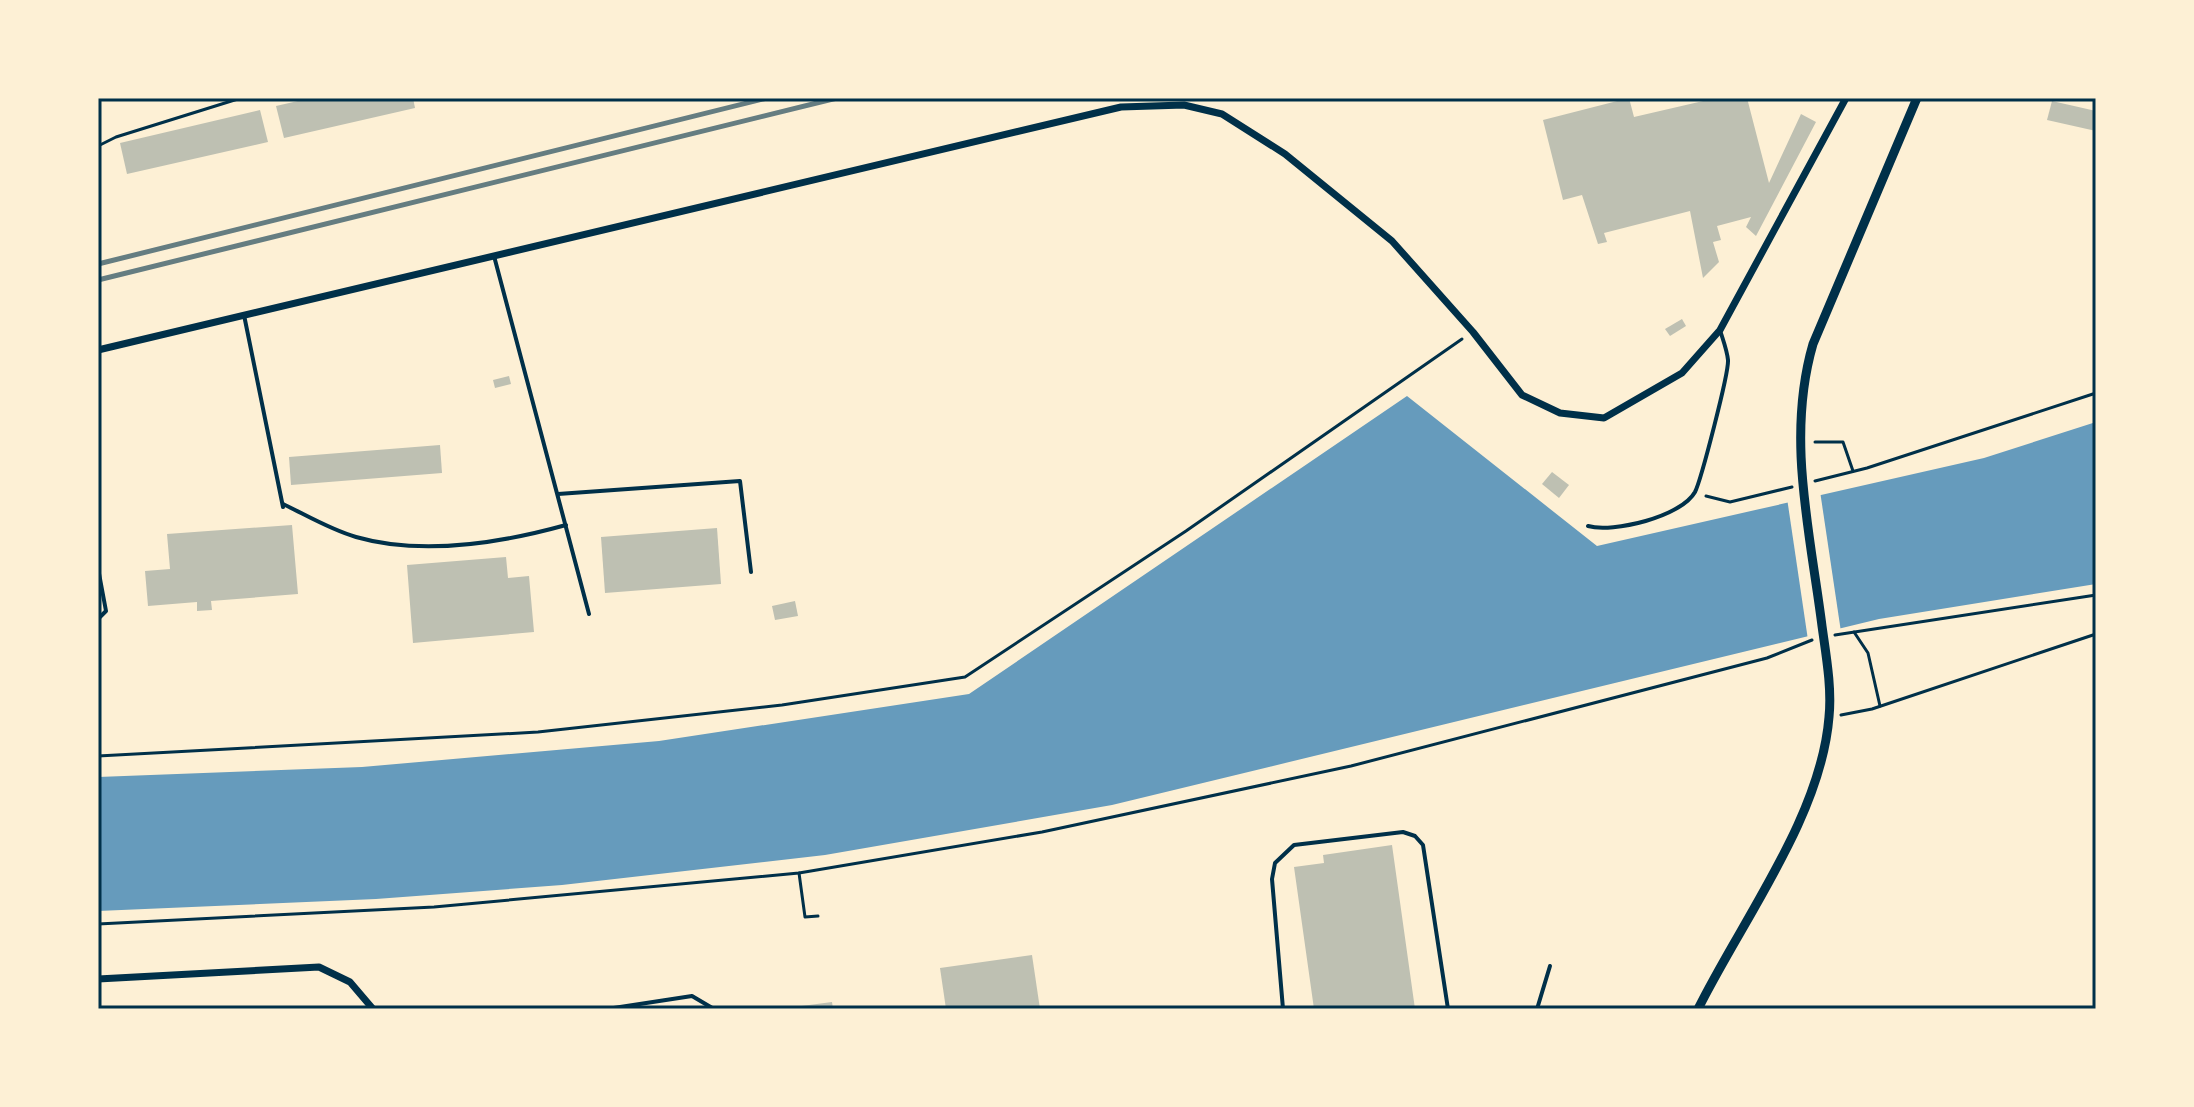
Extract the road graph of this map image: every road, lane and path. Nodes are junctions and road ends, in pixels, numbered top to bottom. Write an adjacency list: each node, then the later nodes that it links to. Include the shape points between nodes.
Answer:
1 (241, 98): 4 (path)
2 (1846, 98): 7 (street)
3 (1917, 98): 11 (street, via 1813,344 1802,382)
4 (98, 146)
5 (494, 256): 6 (street); 8 (street, via 1121,107 1184,105 1222,114 1285,154 1392,241); 16 (lane)
6 (244, 315): 9 (street); 17 (lane, via 283,506 353,536 407,547 526,537)
7 (1720, 330): 8 (street, via 1682,373 1604,418 1560,413 1522,395); 15 (lane, via 1728,362)
8 (1473, 332): 30 (path, via 965,677 782,705 538,732)
9 (98, 350)
10 (2096, 393): 12 (path)
11 (1800, 444): 12 (path, via 1839,439); 13 (street)
12 (1853, 471): 13 (path)
13 (1804, 478): 29 (street)
14 (1791, 487): 15 (path, via 1730,502)
15 (1695, 493): 18 (lane, via 1676,509 1639,523 1603,530)
16 (557, 494): 17 (lane); 20 (lane, via 740,481)
17 (566, 525): 22 (lane)
18 (1588, 526)
19 (98, 568): 23 (lane, via 106,611)
20 (751, 572)
21 (2096, 595): 24 (path)
22 (589, 614)
23 (98, 619)
24 (1854, 631): 26 (path); 28 (path, via 1868,653)
25 (2096, 634): 28 (path)
26 (1829, 637)
27 (1816, 639): 31 (path, via 1767,658 1351,766 1042,832)
28 (1880, 706): 29 (path)
29 (1829, 716): 42 (street, via 1818,772 1792,833)
30 (98, 756)
31 (799, 873): 32 (path, via 805,917); 33 (path, via 434,907)
32 (818, 916)
33 (98, 924)
34 (1550, 966): 41 (lane)
35 (98, 979): 36 (street, via 319,967 350,982)
36 (373, 1009)
37 (607, 1009): 38 (lane, via 692,996)
38 (714, 1009)
39 (1283, 1009): 40 (lane, via 1275,863 1294,845 1403,832 1423,845)
40 (1448, 1009)
41 (1537, 1009)
42 (1698, 1009)

